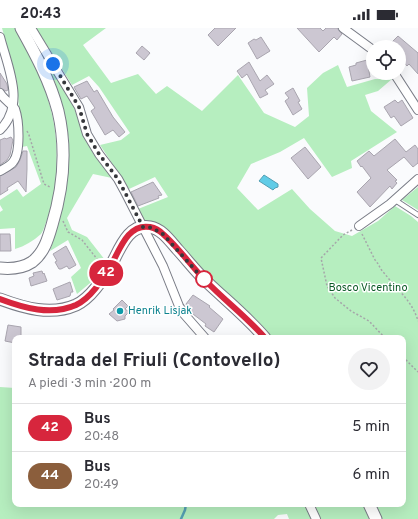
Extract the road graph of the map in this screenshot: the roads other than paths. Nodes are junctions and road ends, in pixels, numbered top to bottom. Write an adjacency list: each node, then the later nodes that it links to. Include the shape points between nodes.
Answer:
1 (21, 28): 17 (main road, via 37,57 58,112 62,172 58,203 44,248 32,262 23,267)
2 (31, 28): 16 (street, via 79,107 87,134 118,179)
3 (343, 28): 5 (street)
4 (0, 38): 8 (street, via 14,84)
5 (366, 45)
6 (399, 80): 9 (street)
7 (0, 93): 8 (street)
8 (12, 105): 10 (street, via 8,122); 11 (street, via 17,119 18,149 14,162)
9 (418, 110)
10 (0, 130)
11 (0, 171)
12 (418, 179): 13 (street)
13 (395, 200): 14 (lane); 15 (street)
14 (418, 215)
15 (359, 226)
16 (143, 227): 18 (main road, via 127,237 100,282 78,304 60,310 33,309); 19 (street, via 184,314); 20 (main road, via 162,233 206,282)
17 (0, 268)
18 (0, 299)
19 (202, 335)
20 (262, 335)
21 (310, 507): 23 (street)
22 (370, 507): 24 (main road)
23 (316, 519)
24 (376, 519)

